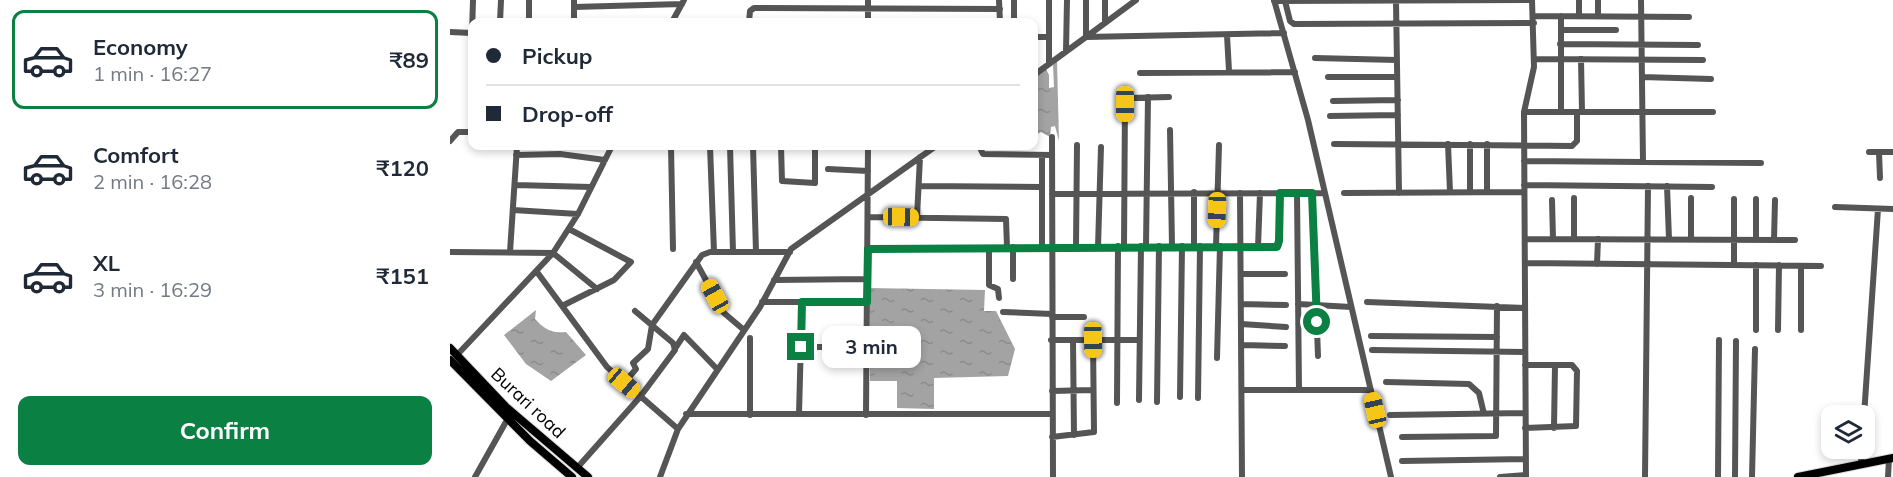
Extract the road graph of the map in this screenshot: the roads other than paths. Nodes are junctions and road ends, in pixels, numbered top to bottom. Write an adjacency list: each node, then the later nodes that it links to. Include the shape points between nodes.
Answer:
1 (473, 0): 27 (street)
2 (501, 0): 28 (street)
3 (529, 0): 29 (street)
4 (868, 0): 20 (street)
5 (999, 0): 21 (street)
6 (1014, 0): 34 (street)
7 (1049, 0): 45 (street)
8 (1067, 0): 50 (street)
9 (1086, 0): 46 (street)
10 (1105, 0): 36 (street)
11 (1136, 0): 36 (street)
12 (1532, 0): 17 (street); 35 (street)
13 (1579, 0): 23 (street)
14 (1598, 0): 24 (street)
15 (1641, 0): 25 (street)
16 (1279, 1): 17 (street); 37 (street, via 1293,24); 42 (street)
17 (1396, 1): 37 (street)
18 (683, 2): 19 (street); 30 (street)
19 (574, 4)
20 (867, 8): 21 (street); 31 (street, via 754,8); 32 (street)
21 (1000, 9): 33 (street)
22 (1561, 16): 23 (street); 35 (street); 38 (street)
23 (1579, 16): 24 (street)
24 (1598, 16): 25 (street)
25 (1641, 16): 26 (street); 48 (street)
26 (1689, 17)
27 (472, 18)
28 (500, 18)
29 (529, 18)
30 (674, 18)
31 (749, 18)
32 (867, 18)
33 (1000, 18)
34 (1014, 18)
35 (1534, 20): 37 (street); 52 (street)
36 (1105, 23): 46 (street)
37 (1396, 24): 56 (street)
38 (1561, 30): 39 (street); 47 (street)
39 (1616, 30)
40 (450, 32): 41 (street)
41 (468, 33)
42 (1284, 33): 43 (street); 61 (street)
43 (1227, 35): 46 (street); 59 (street)
44 (1038, 37): 45 (street)
45 (1049, 37): 58 (street)
46 (1086, 37): 50 (street)
47 (1560, 44): 48 (street); 53 (street)
48 (1641, 45): 49 (street); 55 (street)
49 (1698, 45)
50 (1066, 51): 58 (street)
51 (1315, 58): 56 (street)
52 (1534, 59): 53 (street); 71 (street)
53 (1560, 59): 54 (street); 72 (street)
54 (1581, 59): 55 (street); 73 (street)
55 (1642, 59): 57 (street); 65 (street)
56 (1397, 60): 64 (street)
57 (1703, 60)
58 (1049, 64): 60 (street)
59 (1229, 71): 61 (street); 62 (street)
60 (1038, 72)
61 (1295, 72): 138 (street)
62 (1140, 73)
63 (1328, 77): 64 (street)
64 (1397, 77): 69 (street)
65 (1642, 77): 66 (street); 74 (street)
66 (1711, 79)
67 (1148, 97): 68 (street); 130 (street, via 1125,101); 131 (street)
68 (1169, 97)
69 (1398, 100): 70 (street); 76 (street)
70 (1333, 101)
71 (1524, 112): 72 (street); 86 (street)
72 (1561, 112): 73 (street)
73 (1580, 112): 74 (street); 86 (street, via 1574,146)
74 (1642, 112): 75 (street); 111 (street)
75 (1713, 112)
76 (1398, 115): 77 (street); 89 (street)
77 (1329, 116)
78 (1170, 130): 132 (street)
79 (468, 132): 81 (street, via 458,132)
80 (1052, 137): 107 (street)
81 (450, 141)
82 (1334, 144): 89 (street)
83 (1448, 144): 84 (street); 89 (street); 126 (street)
84 (1470, 144): 85 (street); 127 (street)
85 (1487, 144): 86 (street); 128 (street)
86 (1524, 144): 110 (street)
87 (1077, 145): 142 (street)
88 (1218, 145): 125 (street)
89 (1398, 145): 140 (street)
90 (1101, 147): 129 (street)
91 (517, 150): 105 (street)
92 (610, 150): 109 (street)
93 (671, 150): 184 (street)
94 (710, 150): 188 (street)
95 (730, 150): 189 (street)
96 (753, 150): 190 (street)
97 (781, 150): 98 (street, via 782,181 815,183)
98 (815, 150)
99 (868, 150): 114 (street)
100 (930, 150): 108 (street)
101 (981, 150): 106 (street, via 983,154)
102 (1869, 152): 103 (street)
103 (1879, 152): 104 (street); 115 (street)
104 (1893, 152)
105 (516, 155): 109 (street, via 560,154); 116 (street)
106 (1042, 155): 107 (street); 121 (street)
107 (1052, 155): 141 (street)
108 (920, 157): 117 (street); 143 (street)
109 (605, 160): 120 (street)
110 (1524, 161): 111 (street); 123 (street)
111 (1643, 162): 112 (street)
112 (1761, 163)
113 (828, 169): 114 (street)
114 (868, 171): 143 (street)
115 (1880, 178)
116 (515, 185): 120 (street); 153 (street)
117 (919, 186): 121 (street); 156 (street)
118 (1648, 186): 119 (street); 123 (street); 162 (street)
119 (1667, 186): 122 (street); 163 (street)
120 (591, 187): 154 (street)
121 (1041, 187): 177 (street)
122 (1712, 187)
123 (1524, 188): 128 (street); 158 (street)
124 (1194, 192): 125 (street); 132 (street); 174 (street)
125 (1218, 192): 133 (street); 175 (street)
126 (1450, 192): 127 (street); 140 (street)
127 (1470, 192): 128 (street)
128 (1487, 192)
129 (1100, 193): 130 (street); 142 (street); 180 (street)
130 (1125, 193): 131 (street); 169 (street)
131 (1146, 193): 132 (street); 170 (street)
132 (1170, 193): 172 (street)
133 (1240, 193): 134 (street); 176 (street)
134 (1260, 193): 135 (street); 181 (street)
135 (1280, 193): 136 (street); 181 (street, via 1279,244)
136 (1297, 193): 137 (street); 215 (street)
137 (1312, 193): 138 (street); 217 (street)
138 (1324, 193): 220 (street)
139 (1344, 193): 140 (street)
140 (1399, 193)
141 (1052, 194): 142 (street); 178 (street)
142 (1077, 194): 179 (street)
143 (868, 195): 155 (street); 191 (street, via 799,241)
144 (1574, 198): 160 (street)
145 (1690, 198): 164 (street)
146 (1734, 199): 165 (street)
147 (1756, 199): 166 (street)
148 (1552, 200): 159 (street)
149 (1775, 200): 167 (street)
150 (1835, 207): 151 (street)
151 (1878, 209): 152 (street); 273 (street)
152 (1893, 209)
153 (513, 210): 154 (street); 187 (street)
154 (578, 214): 157 (street)
155 (868, 217): 156 (street); 185 (street)
156 (917, 217): 183 (street, via 1006,219)
157 (569, 229): 192 (street); 208 (street, via 631,262 614,280)
158 (1525, 239): 159 (street); 194 (street)
159 (1552, 239): 160 (street)
160 (1574, 239): 161 (street)
161 (1598, 239): 162 (street); 195 (street)
162 (1647, 239): 163 (street); 196 (street)
163 (1669, 240): 164 (street)
164 (1691, 240): 165 (street)
165 (1734, 240): 166 (street); 197 (street)
166 (1756, 240): 167 (street)
167 (1774, 240): 168 (street)
168 (1795, 240)
169 (1121, 246): 170 (street); 180 (street); 239 (street)
170 (1143, 246): 171 (street); 240 (street)
171 (1160, 246): 172 (street); 271 (street)
172 (1172, 246): 173 (street)
173 (1182, 246): 174 (street); 267 (street)
174 (1197, 246): 175 (street); 269 (street)
175 (1218, 246): 176 (street); 255 (street)
176 (1240, 246): 181 (street); 203 (street)
177 (1042, 247): 178 (street); 183 (street)
178 (1052, 247): 179 (street); 224 (street)
179 (1076, 247): 180 (street)
180 (1098, 247)
181 (1258, 247)
182 (989, 248): 183 (street); 185 (street); 209 (street, via 989,285 998,289)
183 (1010, 248): 206 (street)
184 (673, 249)
185 (868, 249): 205 (street)
186 (450, 252): 187 (street)
187 (510, 252): 192 (street)
188 (714, 252): 189 (street); 193 (street, via 705,253)
189 (733, 252): 190 (street)
190 (756, 252): 191 (street)
191 (790, 252): 207 (street)
192 (553, 253): 202 (street); 208 (street)
193 (696, 262): 227 (street); 229 (street, via 724,313)
194 (1525, 263): 195 (street); 221 (street)
195 (1597, 264): 196 (street)
196 (1647, 265): 197 (street); 305 (street)
197 (1734, 265): 198 (street)
198 (1756, 265): 199 (street); 230 (street)
199 (1779, 265): 200 (street); 231 (street)
200 (1801, 266): 201 (street); 232 (street)
201 (1821, 266)
202 (537, 272): 218 (street); 254 (street)
203 (1241, 274): 204 (street); 214 (street)
204 (1286, 274)
205 (867, 279): 207 (street); 212 (street)
206 (1013, 279)
207 (774, 280): 210 (street)
208 (597, 289): 218 (street)
209 (999, 298)
210 (762, 302): 211 (street); 229 (street)
211 (802, 302): 212 (street); 246 (street)
212 (867, 302): 247 (street)
213 (1367, 302): 219 (street)
214 (1241, 303): 216 (street); 226 (street)
215 (1298, 304): 217 (street); 264 (street)
216 (1286, 305)
217 (1317, 305): 220 (street); 253 (street)
218 (562, 306): 260 (street, via 600,359)
219 (1497, 306): 221 (street); 234 (street)
220 (1351, 307): 265 (street)
221 (1525, 308): 252 (street)
222 (635, 311): 227 (street)
223 (1003, 312): 224 (street)
224 (1052, 316): 225 (street); 236 (street)
225 (1084, 318)
226 (1241, 324): 228 (street); 243 (street)
227 (652, 325): 245 (street); 260 (street, via 648,349 633,363 636,369)
228 (1286, 327)
229 (744, 330): 258 (street)
230 (1756, 330)
231 (1778, 330)
232 (1801, 330)
233 (1371, 336): 234 (street)
234 (1497, 337): 251 (street)
235 (750, 338): 281 (street)
236 (1051, 340): 237 (street); 266 (street)
237 (1072, 340): 238 (street); 261 (street)
238 (1093, 340): 239 (street); 262 (street)
239 (1117, 340): 240 (street); 272 (street)
240 (1138, 340): 270 (street)
241 (1719, 340): 306 (street)
242 (1736, 341): 307 (street)
243 (1242, 345): 244 (street); 263 (street)
244 (1286, 346)
245 (676, 347): 258 (street, via 684,335); 268 (street)
246 (801, 347): 247 (street); 277 (street)
247 (866, 347): 278 (street)
248 (450, 348): 254 (main road, Burari road)
249 (1755, 349): 308 (street)
250 (1372, 350): 251 (street)
251 (1496, 351): 252 (street); 274 (street)
252 (1525, 352): 256 (street)
253 (1318, 356)
254 (454, 358): 283 (main road, Burari road); 295 (main road, Burari road)
255 (1217, 358)
256 (1525, 365): 257 (street); 275 (street)
257 (1554, 365): 285 (street); 285 (street, via 1576,368 1577,392 1576,426)
258 (717, 369): 276 (street)
259 (1386, 382): 280 (street, via 1469,384 1479,393)
260 (624, 383): 268 (street)
261 (1074, 390): 262 (street); 266 (street); 287 (street)
262 (1093, 390): 287 (street, via 1094,432)
263 (1242, 390): 264 (street); 302 (street)
264 (1299, 390): 265 (street)
265 (1371, 390): 303 (street)
266 (1052, 391): 279 (street)
267 (1180, 396)
268 (640, 397): 286 (street); 295 (street)
269 (1198, 398)
270 (1139, 400)
271 (1157, 402)
272 (1117, 403)
273 (1865, 405)
274 (1496, 413): 275 (street); 280 (street); 289 (street, via 1497,434 1493,437)
275 (1525, 413): 284 (street)
276 (686, 414): 281 (street); 286 (street)
277 (799, 414): 278 (street); 281 (street)
278 (866, 414): 279 (street)
279 (1052, 414): 288 (street)
280 (1484, 414): 282 (street)
281 (750, 415)
282 (1390, 415)
283 (507, 420): 297 (street); 298 (main road, Burari road)
284 (1525, 428): 285 (street); 291 (street)
285 (1554, 428)
286 (678, 429): 300 (street)
287 (1074, 435): 288 (street)
288 (1052, 437): 301 (street)
289 (1402, 438)
290 (1891, 458): 294 (main road); 310 (street)
291 (1526, 459): 293 (street); 296 (street)
292 (1861, 459): 294 (street)
293 (1402, 461)
294 (1861, 464): 309 (main road)
295 (577, 468): 299 (main road, Burari road)
296 (1526, 476): 304 (street)
297 (475, 477)
298 (572, 477)
299 (588, 477)
300 (660, 477)
301 (1053, 477)
302 (1242, 477)
303 (1391, 477)
304 (1500, 477)
305 (1645, 477)
306 (1718, 477)
307 (1735, 477)
308 (1752, 477)
309 (1798, 477)
310 (1888, 477)

